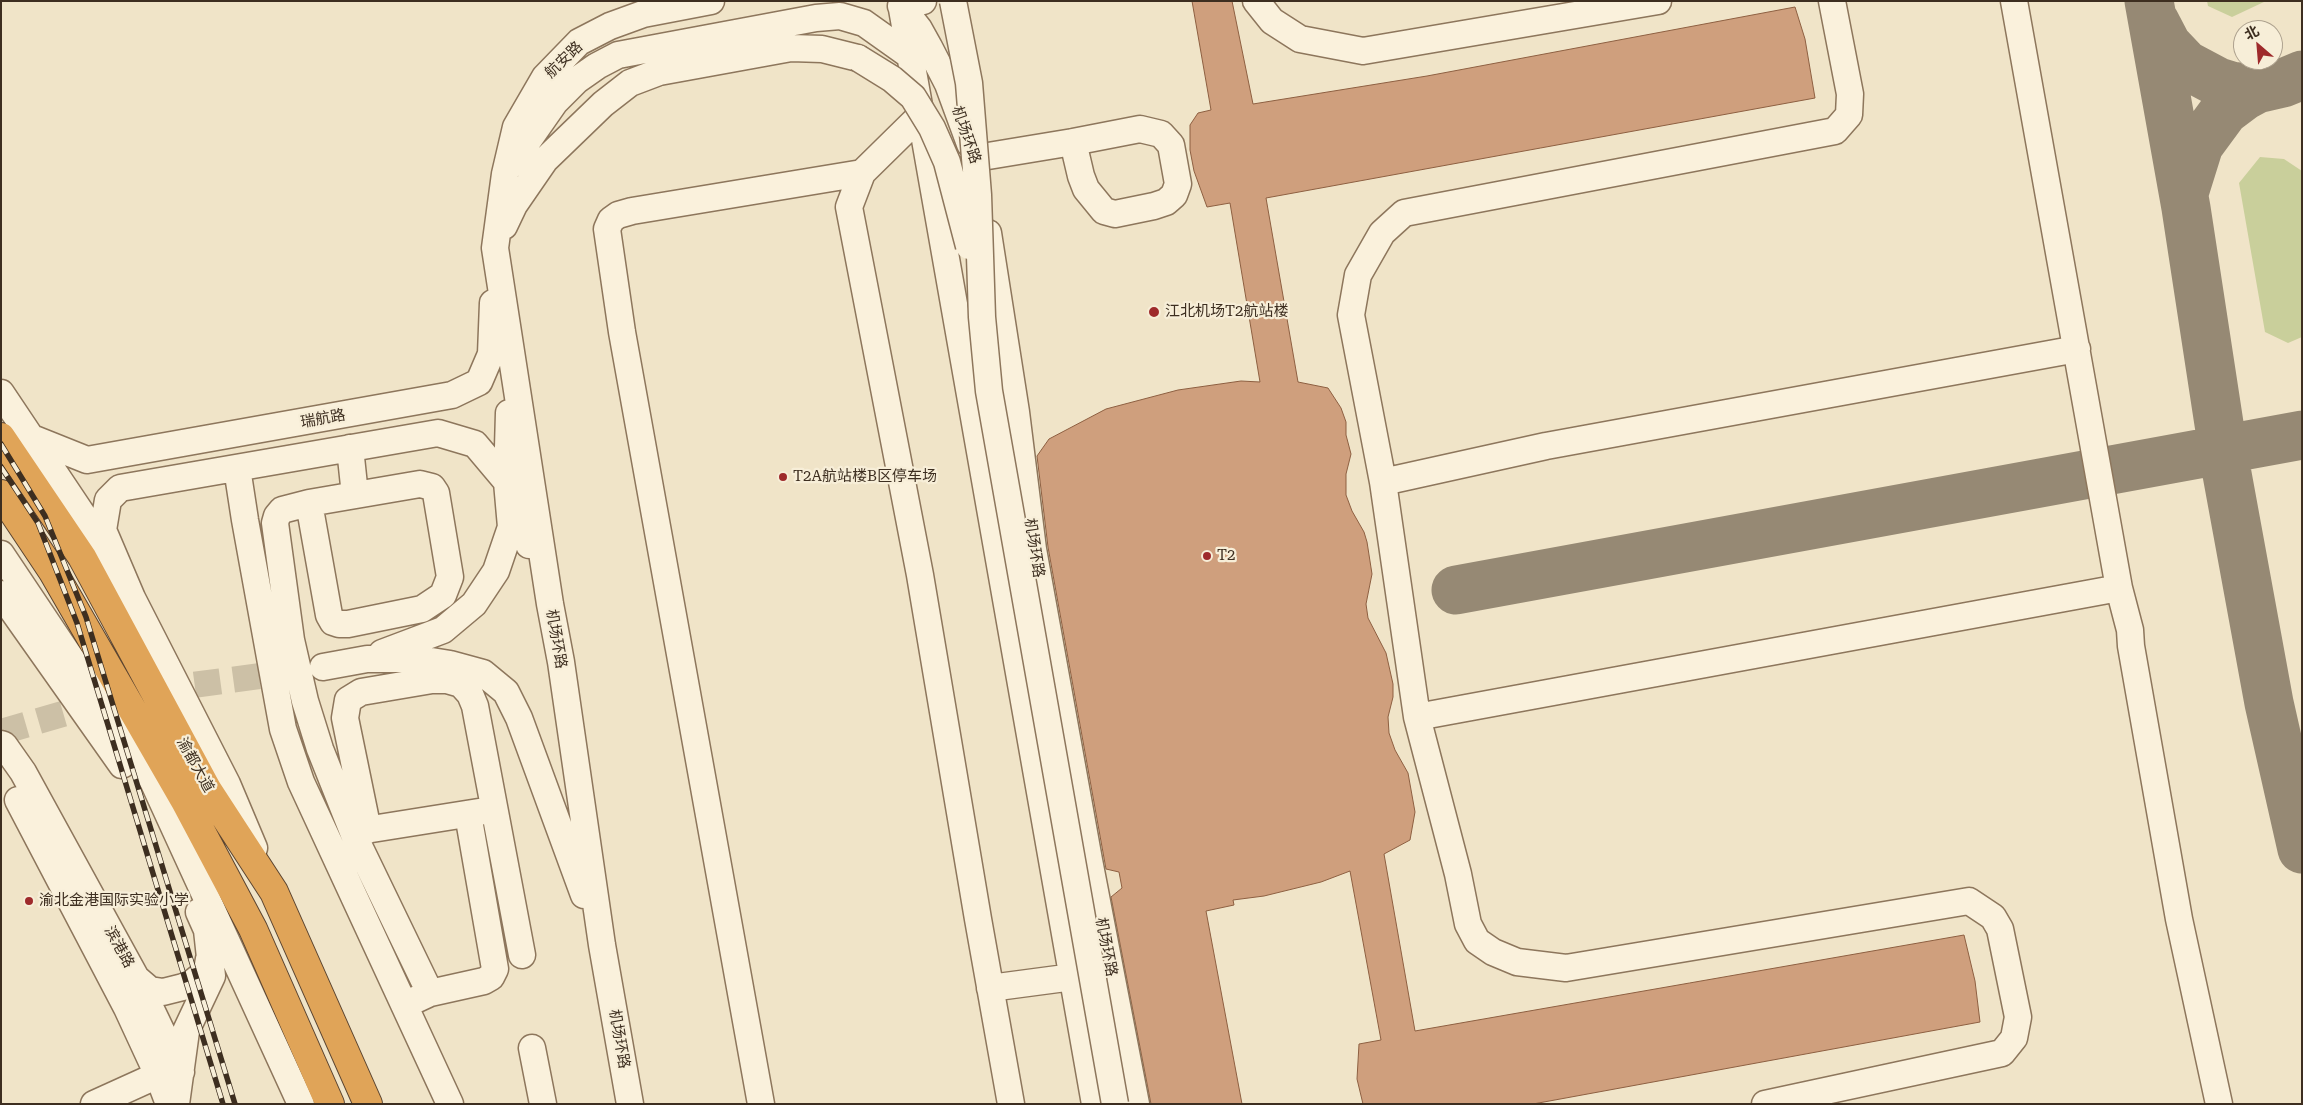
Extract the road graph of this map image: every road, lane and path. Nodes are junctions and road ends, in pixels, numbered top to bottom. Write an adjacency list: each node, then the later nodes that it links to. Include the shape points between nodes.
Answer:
1 (711, 1): 13 (street, 航安路, via 643,14 579,42 545,77 516,127)
2 (953, 1): 15 (street, bridge, via 969,83 978,195)
3 (1256, 1): 4 (street, via 1272,20 1300,39 1363,51)
4 (1658, 1)
5 (1832, 1): 24 (street, via 1850,94 1849,115 1835,131 1404,213 1382,233 1358,275 1351,315)
6 (2014, 1): 16 (street)
7 (908, 3): 8 (street, 机场环路); 11 (street, 机场环路, via 944,77)
8 (909, 55): 9 (street, 机场环路); 13 (street, via 864,23 840,16 618,55 577,80 555,102)
9 (920, 116): 12 (street); 45 (street, 机场环路)
10 (1073, 142): 11 (street)
11 (976, 158): 66 (street, 机场环路, via 1016,412 1033,549)
12 (862, 173): 47 (street, via 849,207 921,582); 62 (street, via 632,211 611,220 607,229 624,341)
13 (505, 174): 14 (street, 机场环路)
14 (495, 248): 15 (street, bridge, via 514,205 545,160 603,104 630,83 659,72 791,48 822,49 858,58 892,79 913,97 947,162); 17 (street, 机场环路); 20 (street, 瑞航路, via 491,354 479,382 452,395 87,460)
15 (980, 290): 65 (street, 机场环路, bridge, via 989,391)
16 (2077, 349): 24 (street, via 1546,446); 29 (street)
17 (512, 351): 23 (street); 32 (street, 机场环路)
18 (1, 393): 20 (street)
19 (1, 437): 41 (highway, 渝都大道, via 82,556 207,789)
20 (32, 438): 31 (street)
21 (350, 448): 22 (street); 23 (street, via 438,433 475,444); 26 (street)
22 (237, 468): 31 (street, via 120,488 108,500 103,530); 49 (street, via 283,730 301,782)
23 (507, 482): 32 (street); 33 (street, via 511,527 496,571 474,604 443,630)
24 (1383, 482): 35 (street)
25 (1, 494): 57 (highway, 渝都大道, via 53,572 185,801 253,929)
26 (356, 495): 27 (street); 27 (street, via 420,484 432,487 436,493 450,577 447,588 434,602 422,609 348,624 333,622 328,615)
27 (309, 503): 40 (street, via 282,510 276,516 291,640 320,749)
28 (1, 554): 30 (street)
29 (2120, 588): 35 (street); 68 (street, via 2179,919)
30 (14, 594): 43 (street, via 134,782 207,930); 56 (street, via 153,781)
31 (132, 598): 41 (street, via 227,784)
32 (550, 604): 42 (street, 机场环路)
33 (367, 659): 34 (street); 42 (street, via 419,659 450,664 483,673 506,692 519,718)
34 (323, 667)
35 (1417, 717): 67 (street, via 1468,924 1477,941 1517,962 1566,968 1969,901 1993,917 2000,929 2018,1017 2014,1038 2002,1054)
36 (3, 744): 46 (street, 滨港路, via 23,772)
37 (1, 772): 51 (street, 滨港路, via 122,1000)
38 (496, 809): 39 (street); 40 (street, via 470,694 455,682 432,680 361,692 348,700 345,718); 44 (street)
39 (468, 814): 40 (street); 48 (street, via 495,969 484,981)
40 (361, 831): 48 (street)
41 (274, 892): 58 (highway, 渝都大道)
42 (602, 944): 61 (street, 机场环路)
43 (210, 951): 46 (street, via 207,970 183,987 163,992 150,990); 51 (street, via 212,976)
44 (522, 955)
45 (1073, 977): 47 (street); 64 (street, 机场环路)
46 (136, 978): 51 (street, 滨港路)
47 (990, 988): 63 (street)
48 (430, 993): 49 (street)
49 (403, 1006): 59 (street)
50 (532, 1048): 60 (street)
51 (169, 1073): 52 (street); 53 (street, 滨港路); 54 (street); 55 (street, 滨港路)
52 (94, 1104)
53 (169, 1104)
54 (176, 1104)
55 (192, 1104)
56 (301, 1104)
57 (330, 1104)
58 (368, 1104)
59 (450, 1104)
60 (543, 1104)
61 (630, 1104)
62 (762, 1104)
63 (1011, 1104)
64 (1095, 1104)
65 (1115, 1104)
66 (1136, 1104)
67 (1765, 1104)
68 (2219, 1104)

